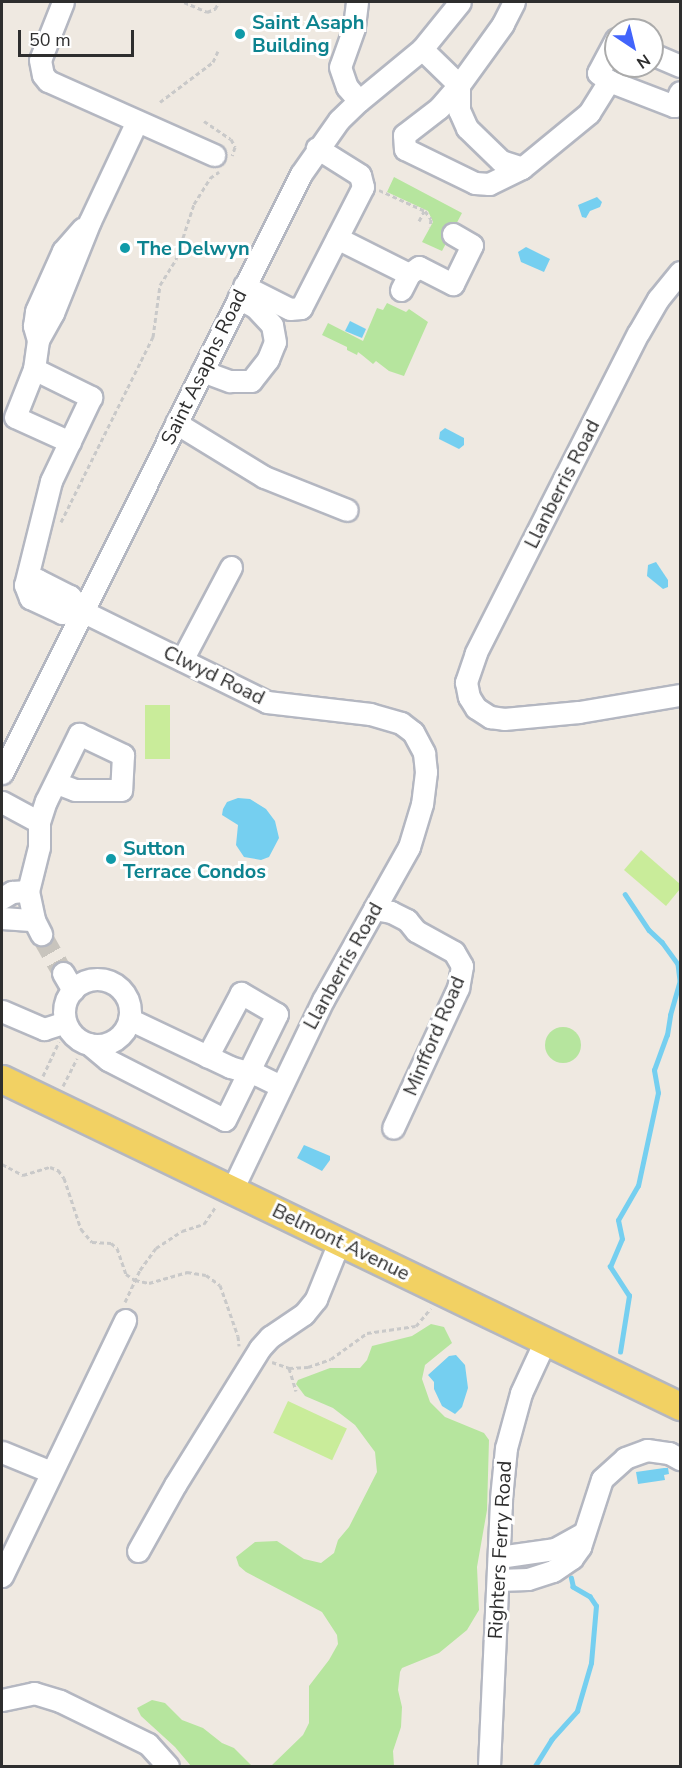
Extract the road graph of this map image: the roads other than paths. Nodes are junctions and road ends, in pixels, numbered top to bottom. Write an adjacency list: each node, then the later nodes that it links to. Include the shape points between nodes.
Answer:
1 (63, 2): 15 (street, via 42,50 43,75 53,84)
2 (357, 2): 14 (street, via 356,21 342,57 342,77)
3 (460, 2): 5 (street, Saint Asaphs Road)
4 (514, 2): 12 (street)
5 (422, 49): 12 (street); 14 (street, Saint Asaphs Road)
6 (664, 59): 8 (street)
7 (604, 62): 9 (street, via 598,73)
8 (681, 66)
9 (604, 77)
10 (605, 78): 11 (street)
11 (609, 81): 13 (street, via 674,106); 18 (street, via 589,113)
12 (459, 85): 18 (street, via 459,110 467,128 501,161); 18 (street, via 439,108 404,135 405,149 475,183 489,184)
13 (681, 92)
14 (358, 101): 16 (street, Saint Asaphs Road)
15 (137, 121): 17 (street); 23 (street, via 38,340)
16 (317, 148): 20 (street, via 363,181); 22 (street, Saint Asaphs Road)
17 (223, 161)
18 (522, 168)
19 (453, 234): 20 (street, via 472,245 453,284 419,267 405,282)
20 (337, 238): 22 (street, via 301,308 290,309)
21 (681, 272): 31 (street, Llanberris Road, via 658,299 638,333 476,653 466,682 472,703 490,717 513,719)
22 (241, 292): 24 (street, Saint Asaphs Road); 24 (street, via 272,325 275,342 268,358 251,381 230,381)
23 (34, 369): 26 (street, via 15,417); 26 (street, via 91,397)
24 (202, 371): 25 (street, Saint Asaphs Road)
25 (176, 423): 27 (street, via 264,477); 29 (street, Saint Asaphs Road)
26 (70, 442): 29 (street, Clwyd Road, via 51,482 25,585 38,580 70,596)
27 (347, 510)
28 (231, 567): 30 (street)
29 (82, 611): 30 (street, Clwyd Road); 33 (street, Saint Asaphs Road)
30 (182, 660): 32 (street, Clwyd Road, via 267,702 381,716 407,727)
31 (681, 695)
32 (417, 738): 39 (street, Llanberris Road, via 426,772 419,819 409,847)
33 (2, 773)
34 (57, 783): 36 (street)
35 (2, 802): 36 (street)
36 (39, 822): 37 (street, via 39,847)
37 (28, 891): 38 (street, via 12,892); 40 (street, via 38,927)
38 (2, 898)
39 (374, 909): 48 (street, Llanberris Road); 49 (street, Minfford Road, via 407,920 416,931 454,952 462,966 458,988)
40 (2, 918)
41 (2, 1011): 43 (street, via 44,1029)
42 (129, 1019): 43 (street, via 126,996 108,981 68,981); 44 (street, via 114,1040); 45 (street)
43 (66, 1024): 44 (street, via 74,1037)
44 (87, 1044): 47 (street, via 108,1060 225,1120)
45 (207, 1057): 47 (street); 47 (street, via 241,993 277,1014)
46 (2, 1079): 50 (main road, Belmont Avenue)
47 (245, 1080): 48 (street)
48 (277, 1094): 50 (street, Llanberris Road)
49 (393, 1128)
50 (224, 1198): 51 (main road, Belmont Avenue)
51 (339, 1242): 52 (main road, Belmont Avenue); 53 (street)
52 (364, 1254): 53 (street); 55 (main road, Belmont Avenue)
53 (321, 1289): 61 (street, via 309,1309 260,1348)
54 (123, 1314): 59 (street)
55 (545, 1341): 56 (main road, Belmont Avenue); 63 (street, Righters Ferry Road, via 508,1432)
56 (681, 1406)
57 (2, 1452): 59 (street)
58 (681, 1459): 60 (street, via 647,1450 618,1463 596,1491)
59 (51, 1472): 64 (street)
60 (584, 1533): 62 (street, via 555,1549); 65 (street, via 572,1558 553,1571)
61 (138, 1551)
62 (527, 1554): 63 (street); 65 (street)
63 (499, 1557): 66 (street, Righters Ferry Road)
64 (2, 1576)
65 (528, 1579): 66 (street)
66 (498, 1580): 69 (street, Righters Ferry Road)
67 (2, 1700): 68 (street, via 34,1694 60,1701 148,1744)
68 (168, 1767)
69 (489, 1767)

